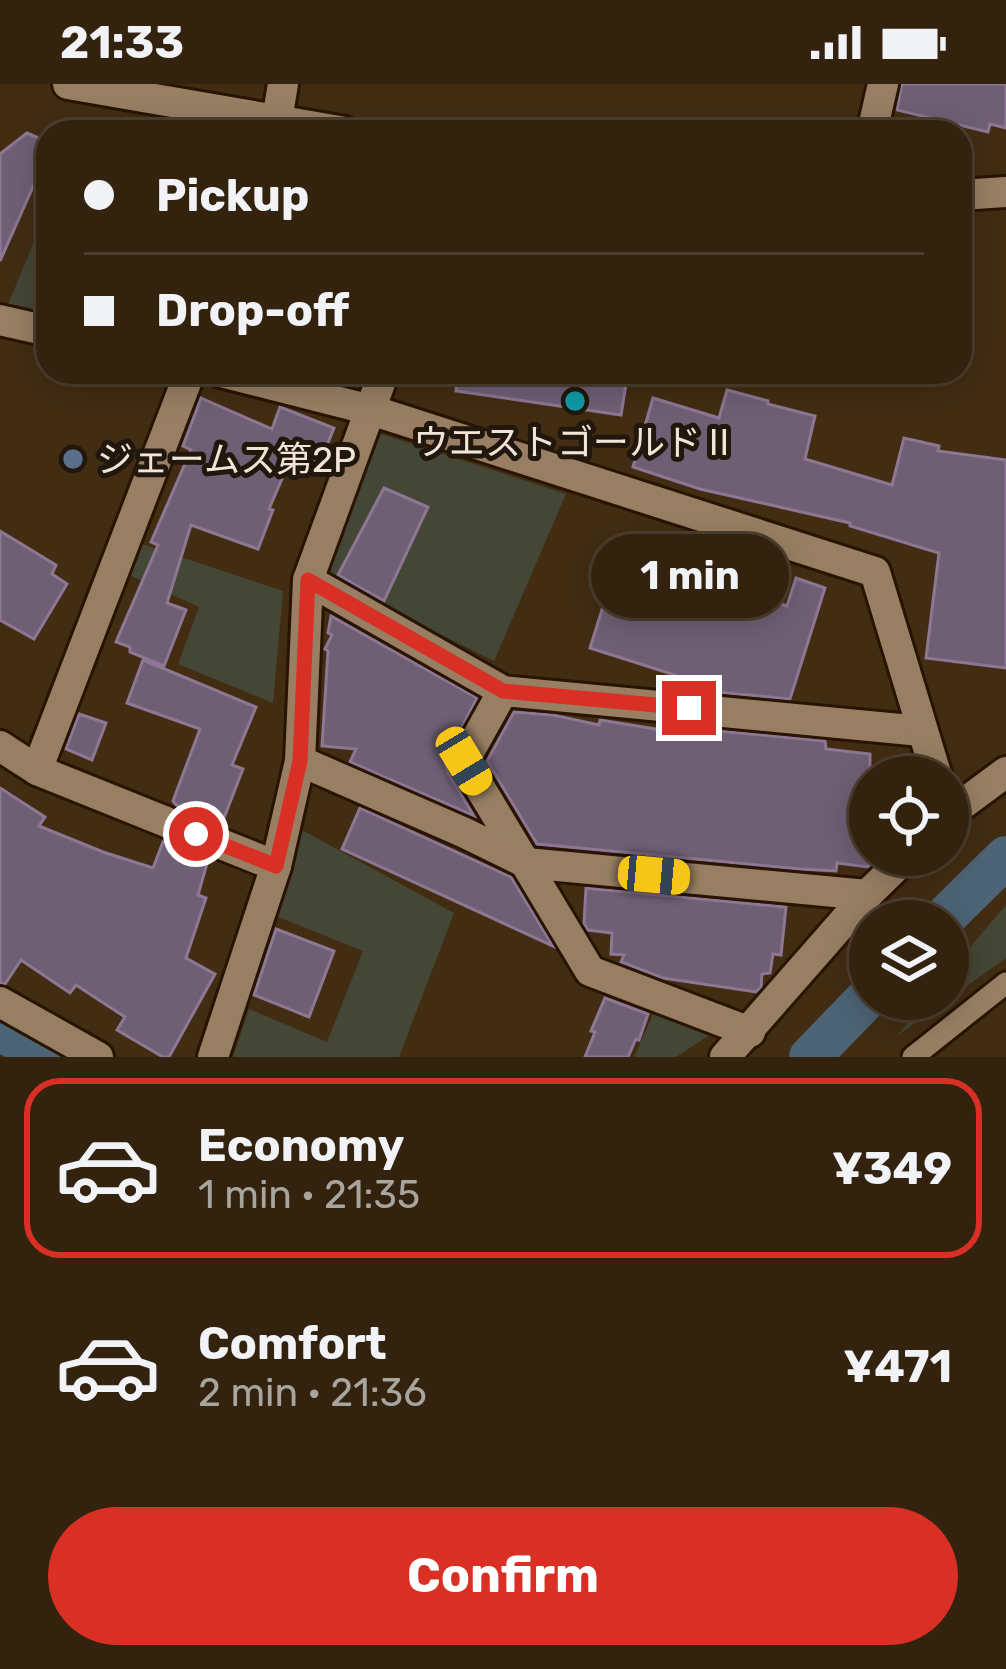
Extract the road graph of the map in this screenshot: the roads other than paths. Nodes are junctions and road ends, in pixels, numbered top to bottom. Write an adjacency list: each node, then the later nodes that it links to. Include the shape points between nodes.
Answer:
1 (68, 84): 4 (street)
2 (283, 84): 4 (street)
3 (883, 84): 5 (street)
4 (277, 120)
5 (875, 120)
6 (1006, 191): 7 (street)
7 (972, 193)
8 (0, 320): 9 (street)
9 (36, 329)
10 (185, 384): 20 (street)
11 (268, 384): 13 (street)
12 (380, 384): 13 (street)
13 (370, 410): 14 (street); 16 (street, via 875,572)
14 (308, 580): 15 (street); 19 (street)
15 (503, 691): 16 (street); 23 (street, via 464,761)
16 (921, 730): 18 (street)
17 (0, 746): 20 (street)
18 (930, 756)
19 (300, 761): 23 (street); 24 (street)
20 (37, 770): 24 (street)
21 (1006, 772): 22 (street)
22 (969, 798)
23 (526, 863): 26 (street); 29 (street, via 590,971)
24 (276, 866): 31 (street)
25 (887, 876): 26 (street)
26 (867, 896): 29 (street)
27 (1006, 983): 33 (lane)
28 (0, 1002): 30 (street)
29 (750, 1032): 32 (street)
30 (98, 1057)
31 (214, 1057)
32 (725, 1057)
33 (913, 1057)

